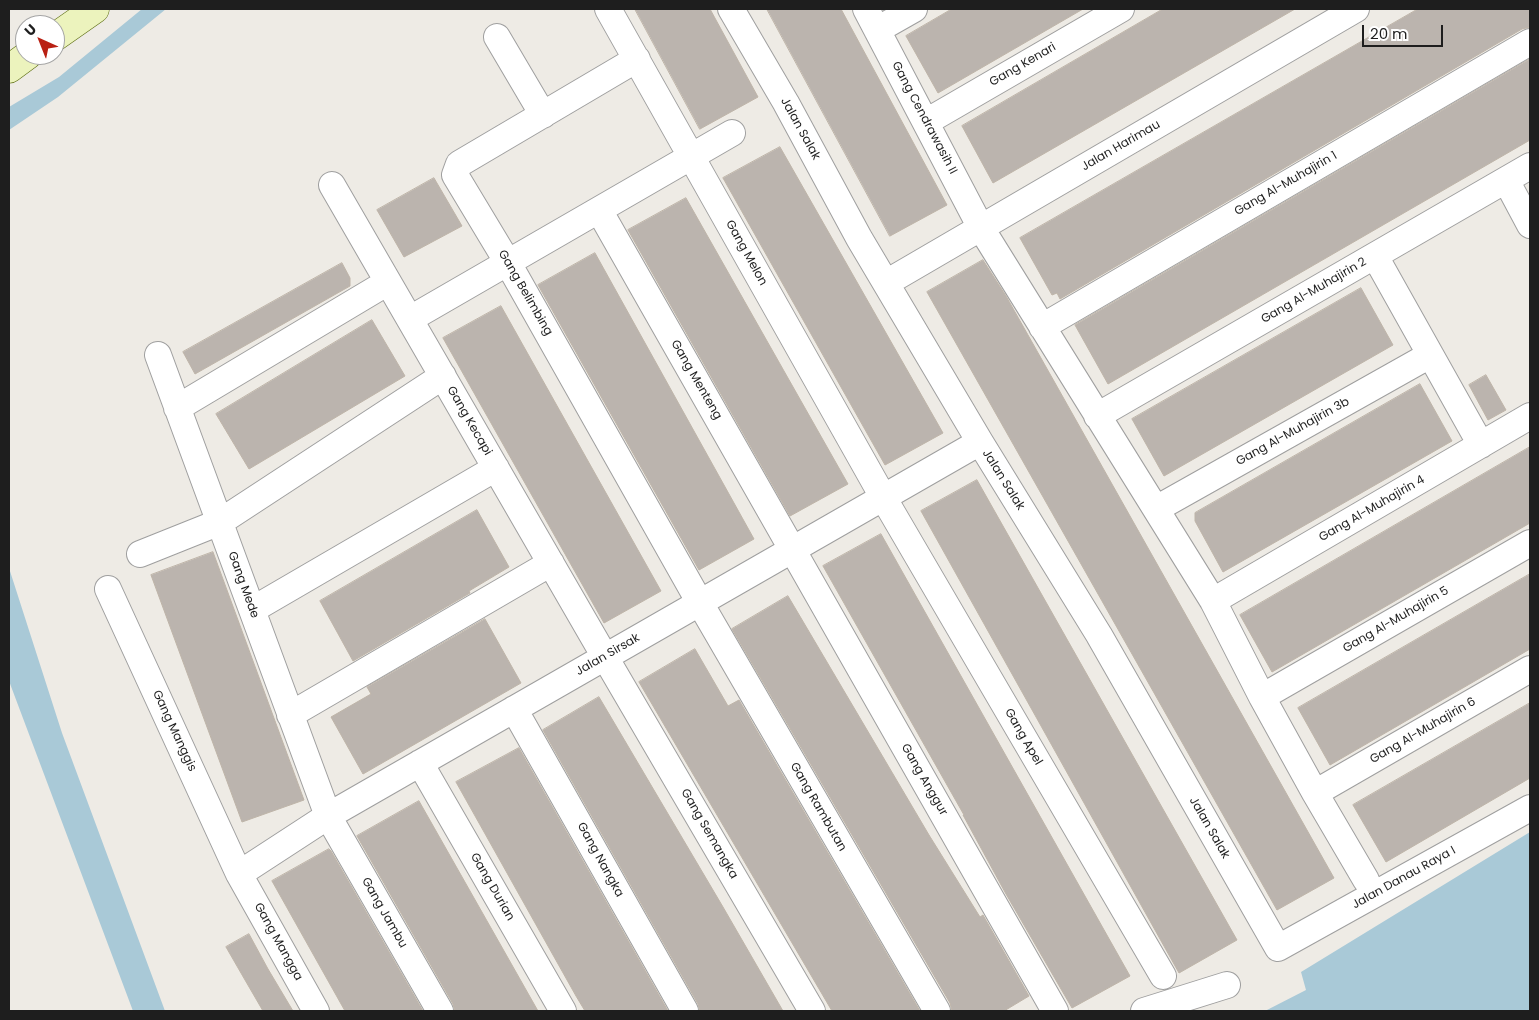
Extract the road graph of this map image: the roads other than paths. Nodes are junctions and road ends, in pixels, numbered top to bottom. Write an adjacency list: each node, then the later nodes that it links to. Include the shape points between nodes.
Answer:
1 (95, 9): 8 (street)
2 (608, 9): 11 (street, Gang Melon)
3 (731, 9): 25 (street, Jalan Salak)
4 (914, 9): 7 (street)
5 (1121, 9): 13 (street, Gang Kenari)
6 (1356, 9): 21 (street, Jalan Harimau)
7 (872, 19): 13 (street, Gang Cendrawasih II)
8 (65, 29)
9 (497, 36): 12 (street)
10 (1530, 42): 27 (street, Gang Al-Muhajirin 1)
11 (637, 58): 12 (street, Gang Belimbing); 15 (street, Gang Melon)
12 (544, 114): 23 (street, Gang Belimbing, via 459,164 455,175)
13 (926, 122): 21 (street, Gang Cendrawasih II)
14 (732, 133): 15 (street)
15 (692, 157): 19 (street); 37 (street, Gang Melon)
16 (1530, 166): 17 (street, Gang Al-Muhajirin 2)
17 (1506, 180): 20 (street); 22 (street, Gang Al-Muhajirin 2)
18 (332, 185): 24 (street, Gang Kecapi)
19 (599, 210): 23 (street); 41 (street, Gang Menteng)
20 (1530, 225)
21 (981, 228): 25 (street, Jalan Harimau); 27 (street, Gang Cendrawasih II)
22 (1375, 256): 29 (street); 32 (street, Gang Al-Muhajirin 2)
23 (508, 263): 26 (street); 45 (street, Gang Belimbing)
24 (388, 282): 26 (street, Gang Kecapi); 31 (street)
25 (886, 283): 34 (street, Jalan Salak)
26 (410, 319): 30 (street, Gang Kecapi)
27 (1042, 327): 32 (street, Gang Cendrawasih II)
28 (158, 355): 31 (street, Gang Mede)
29 (1430, 355): 35 (street); 38 (street, Gang Al-Muhajirin 3b)
30 (443, 376): 36 (street, Gang Kecapi); 39 (street)
31 (177, 408): 39 (street, Gang Mede)
32 (1098, 416): 38 (street, Gang Cendrawasih II)
33 (1530, 416): 35 (street, Gang Al-Muhajirin 4)
34 (980, 442): 37 (street, Jalan Sirsak); 59 (street, Jalan Salak, via 1099,635)
35 (1481, 445): 46 (street, Gang Al-Muhajirin 4)
36 (496, 468): 43 (street, Gang Kecapi); 47 (street)
37 (883, 498): 41 (street, Jalan Sirsak); 60 (street, Gang Apel)
38 (1156, 509): 46 (street, Gang Cendrawasih II)
39 (220, 522): 42 (street); 47 (street, Gang Mede)
40 (1530, 543): 50 (street, Gang Al-Muhajirin 5)
41 (793, 550): 45 (street, Jalan Sirsak); 68 (street, Gang Anggur)
42 (140, 554)
43 (551, 563): 48 (street, Gang Kecapi); 52 (street)
44 (108, 589): 57 (street, Gang Manggis)
45 (700, 602): 48 (street, Jalan Sirsak); 67 (street, Gang Rambutan)
46 (1213, 602): 50 (street, Gang Cendrawasih II)
47 (252, 610): 52 (street, Gang Mede)
48 (605, 657): 51 (street, Jalan Sirsak); 66 (street, Gang Semangka)
49 (1530, 669): 54 (street, Gang Al-Muhajirin 6)
50 (1262, 697): 54 (street, Gang Cendrawasih II)
51 (514, 709): 53 (street, Jalan Sirsak); 65 (street, Gang Nangka)
52 (290, 715): 56 (street, Gang Mede)
53 (420, 763): 56 (street, Jalan Sirsak); 64 (street, Gang Durian)
54 (1315, 793): 58 (street, Gang Cendrawasih II)
55 (1530, 808): 59 (street, Jalan Danau Raya I)
56 (328, 816): 57 (street, Jalan Sirsak); 63 (street, Gang Jambu)
57 (240, 874): 62 (street, Gang Mangga)
58 (1366, 880)
59 (1278, 948)
60 (1163, 976)
61 (1227, 986): 69 (street)
62 (316, 1011)
63 (440, 1011)
64 (563, 1011)
65 (685, 1011)
66 (812, 1011)
67 (937, 1011)
68 (1055, 1011)
69 (1144, 1011)

